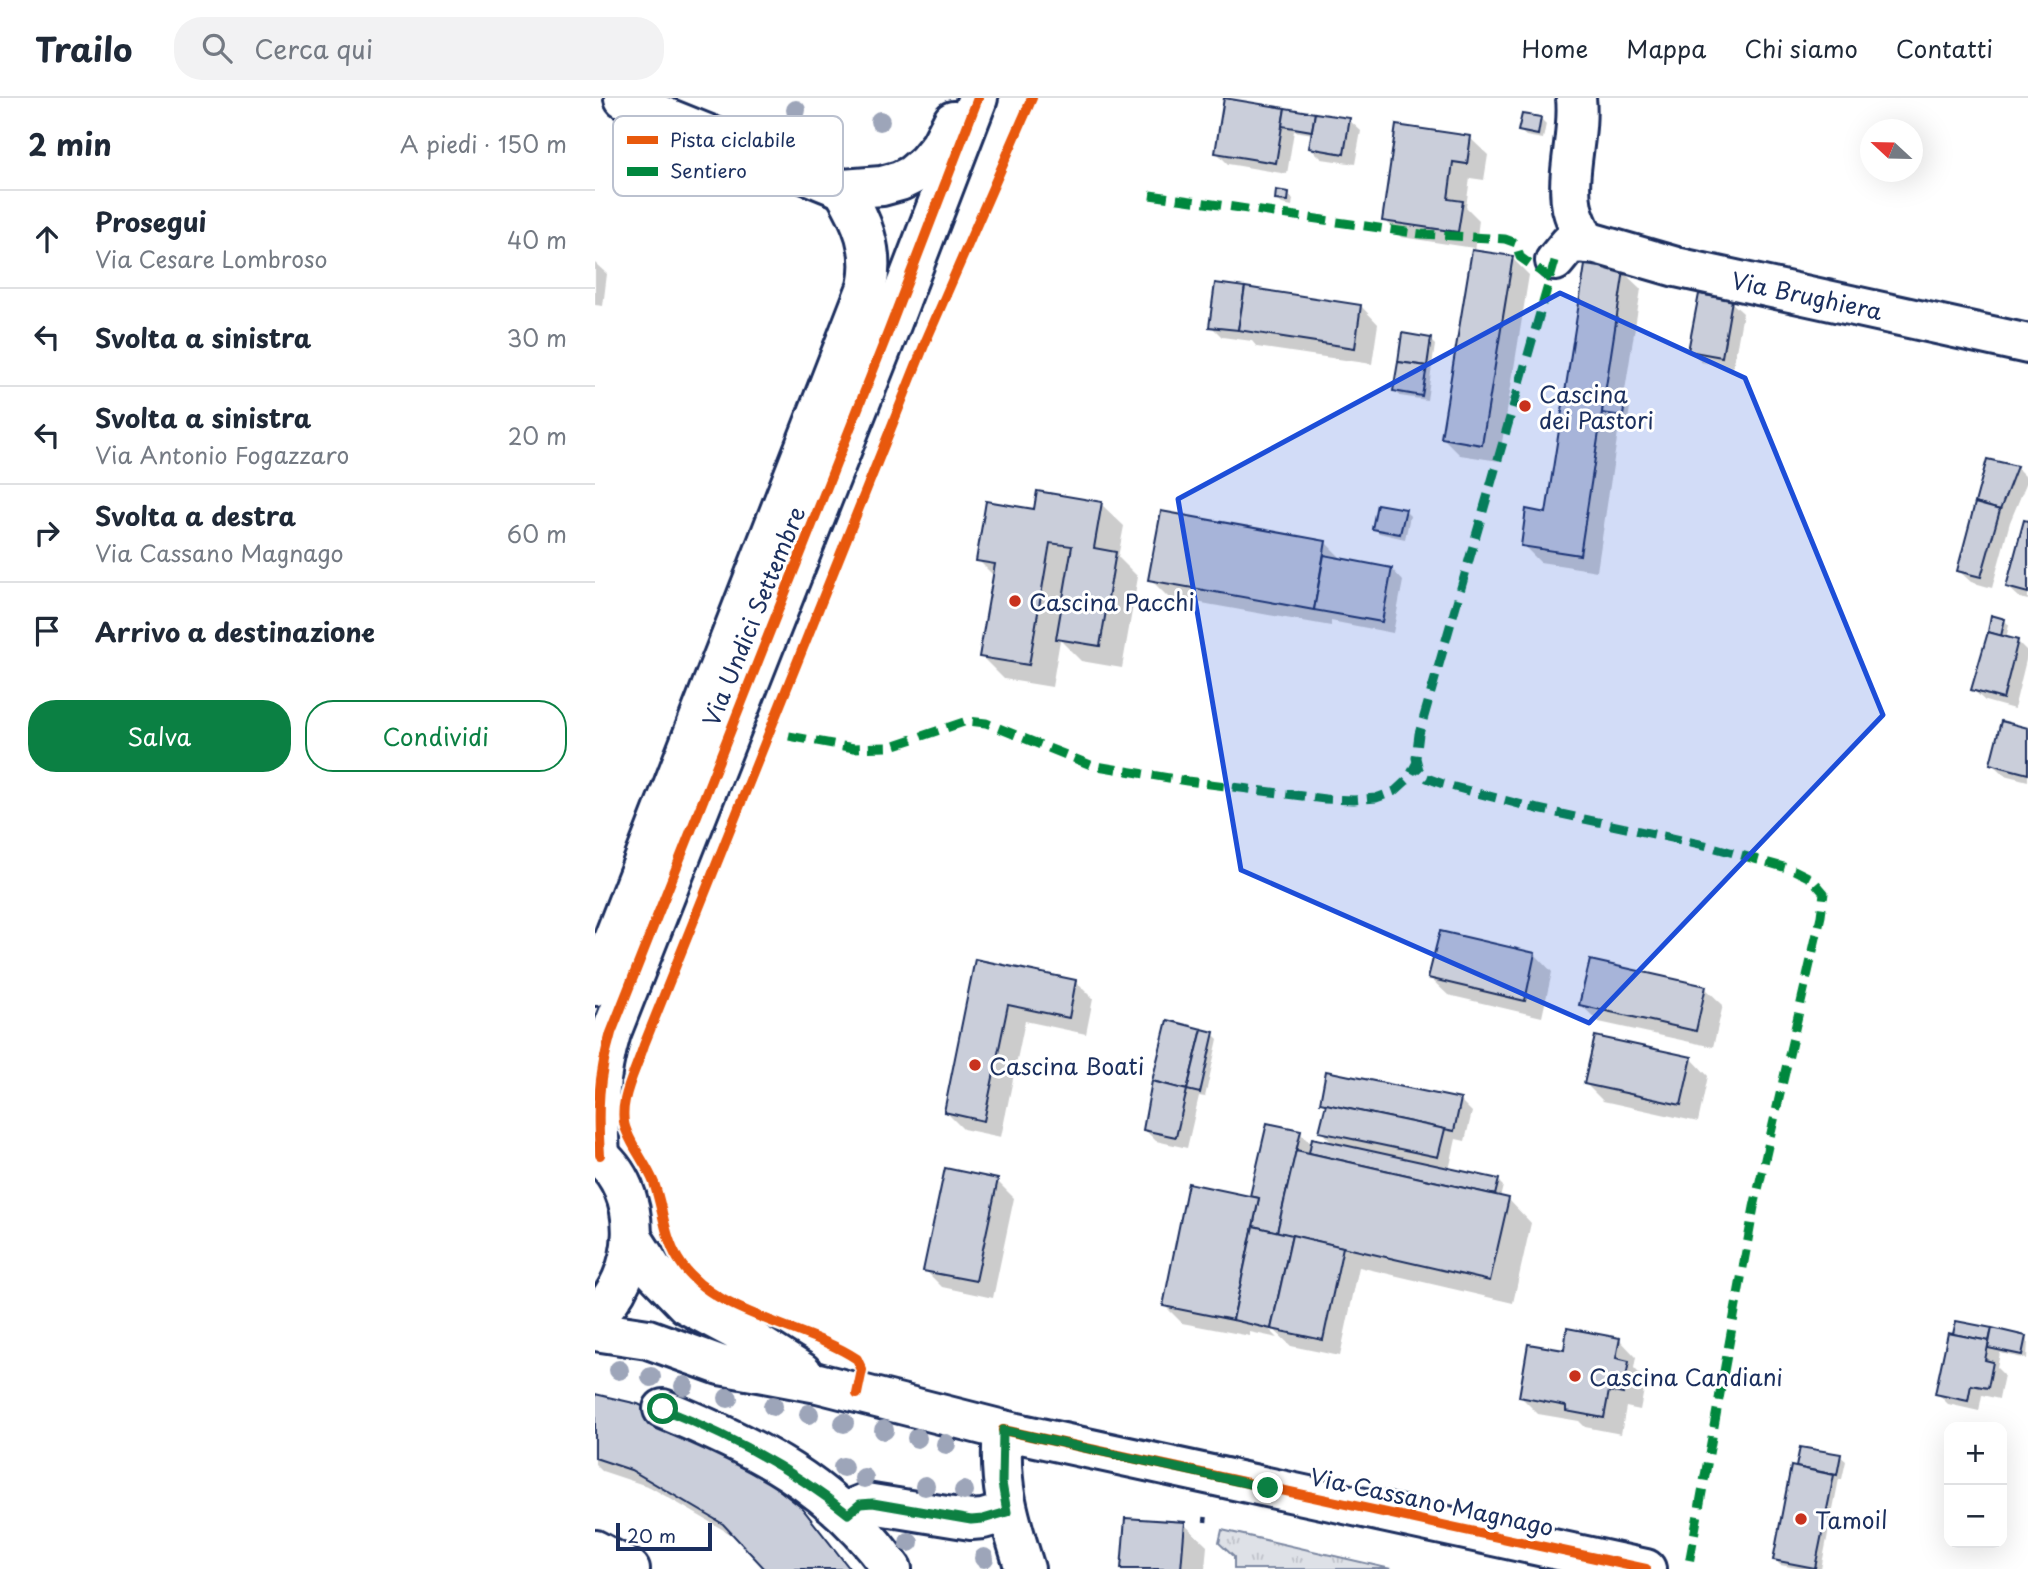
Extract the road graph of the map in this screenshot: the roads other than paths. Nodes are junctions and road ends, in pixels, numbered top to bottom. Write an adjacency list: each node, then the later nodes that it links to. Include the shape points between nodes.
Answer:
1 (624, 98): 5 (street)
2 (967, 98): 6 (street, via 940,145 912,175 882,186)
3 (978, 98): 9 (street, Via Undici Settembre, via 611,1033 600,1074)
4 (1576, 98): 7 (street, Via Brughiera, via 1570,187 1578,227 1571,252 1676,267)
5 (662, 116)
6 (843, 189): 8 (street, Via Undici Settembre, via 865,229 870,261 867,287)
7 (2028, 344)
8 (595, 986)
9 (597, 1154): 10 (street, Via Cassano Magnago, via 618,1180 630,1208)
10 (633, 1239): 11 (street, Via Cassano Magnago, via 625,1275 607,1306); 13 (street, Via Cassano Magnago, via 653,1270 686,1304)
11 (595, 1316)
12 (595, 1331): 13 (street, Via Cassano Magnago, via 648,1339 720,1365)
13 (818, 1383): 15 (street, Via Cassano Magnago)
14 (663, 1409): 17 (street, via 769,1459)
15 (1003, 1430): 16 (street, via 1002,1483); 20 (street, Via Cassano Magnago)
16 (1007, 1512): 17 (street, via 971,1520 873,1503 860,1504); 19 (street)
17 (848, 1514): 18 (street)
18 (892, 1569)
19 (1025, 1569)
20 (1646, 1569)

